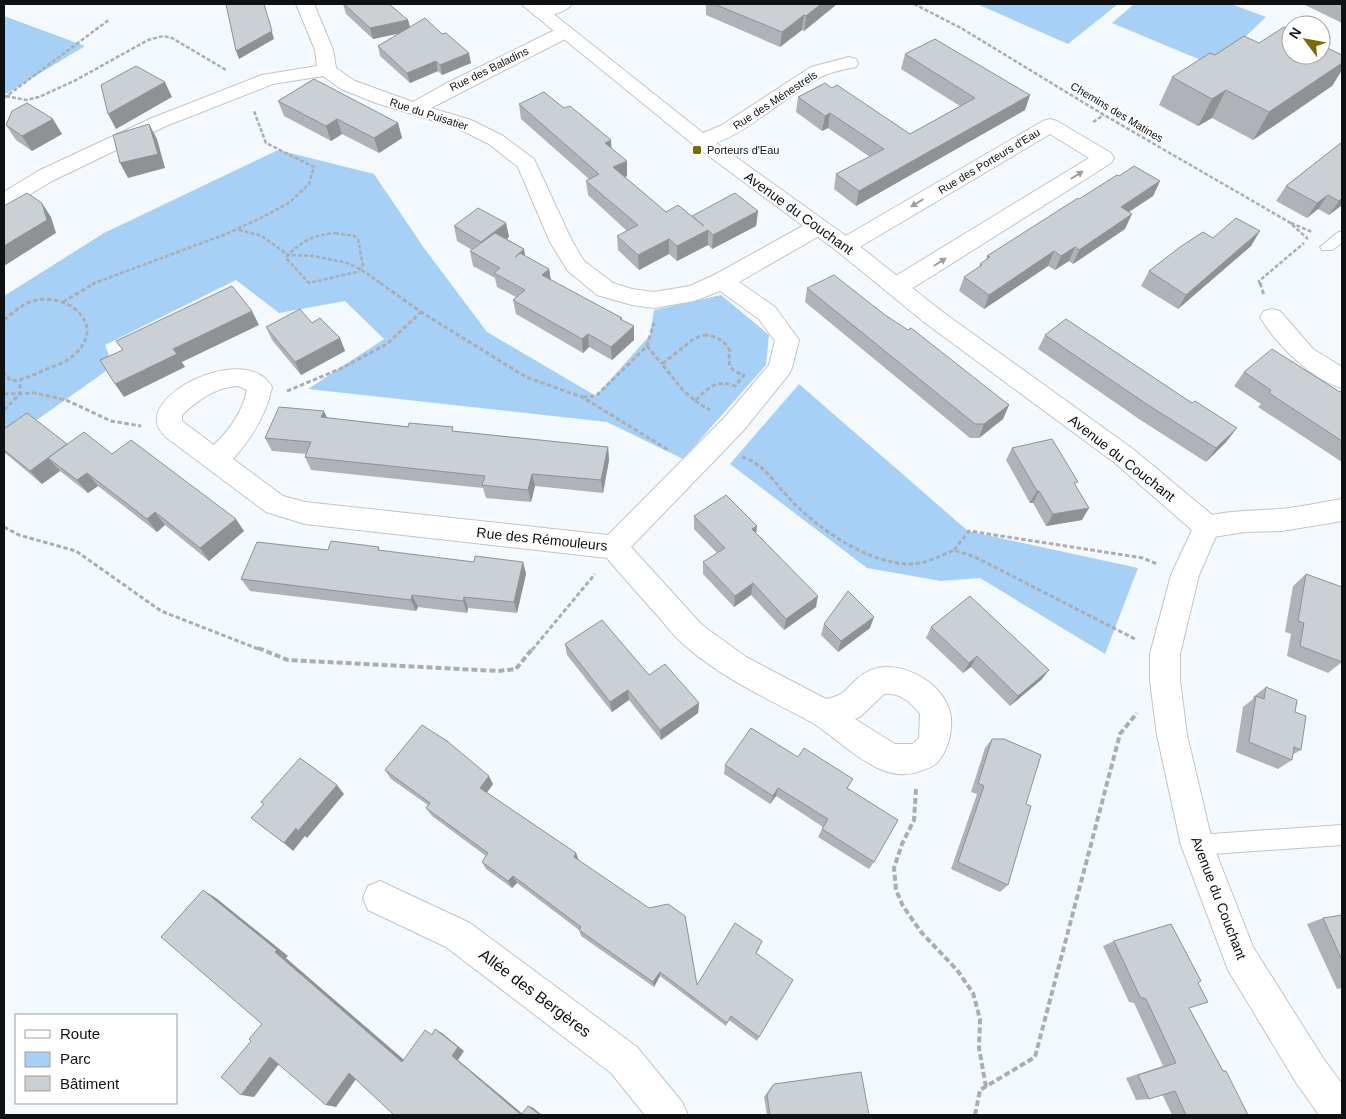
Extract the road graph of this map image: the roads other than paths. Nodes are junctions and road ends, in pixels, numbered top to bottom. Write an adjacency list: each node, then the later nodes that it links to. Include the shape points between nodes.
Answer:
1 (305, 4): 5 (street, via 324,50)
2 (545, 7): 3 (street, Avenue du Couchant)
3 (565, 32): 6 (street, Rue des Baladins); 7 (street, Avenue du Couchant)
4 (849, 63): 7 (street, Rue des Ménestrels, via 818,71 729,129)
5 (327, 70): 6 (street, Rue du Puisatier, via 348,85 383,100); 8 (street, via 269,79 159,122 45,176)
6 (415, 108): 13 (street, Rue du Puisatier, via 464,124 496,140 527,164 561,242 576,266 605,289 632,298 654,300 694,293)
7 (701, 141): 9 (street, Avenue du Couchant)
8 (4, 201)
9 (818, 227): 11 (street, Avenue du Couchant); 13 (street, Rue du Puisatier)
10 (1342, 236): 12 (lane)
11 (845, 246): 14 (street, Avenue du Couchant); 14 (street, Rue des Porteurs d'Eau, one-way to 11, via 1104,158 1050,125)
12 (1327, 247)
13 (722, 281): 20 (street, Rue des Rémouleurs, via 768,313 787,340 780,368 734,424)
14 (897, 286): 19 (street, Avenue du Couchant, via 932,316 1124,456)
15 (1272, 317): 16 (street, via 1305,355)
16 (1342, 379)
17 (215, 460): 17 (street, Rue des Rémouleurs, via 176,431 169,423 170,412 178,403 220,379 231,375 254,380 260,387 243,431); 20 (street, Rue des Rémouleurs, via 275,504 306,513)
18 (1342, 510): 19 (street)
19 (1207, 527): 23 (street, Avenue du Couchant, via 1186,575 1165,654 1172,735)
20 (614, 547): 21 (street, via 692,634 736,666)
21 (824, 714): 21 (street, via 890,758 913,759 933,744 935,713 930,701 909,686 894,681 881,680 868,687 849,706)
22 (1342, 835): 23 (lane)
23 (1197, 845): 26 (street, Avenue du Couchant, via 1240,958 1310,1071)
24 (380, 898): 25 (street, Allée des Bergères, via 466,941 624,1060)
25 (669, 1115)
26 (1342, 1115)

